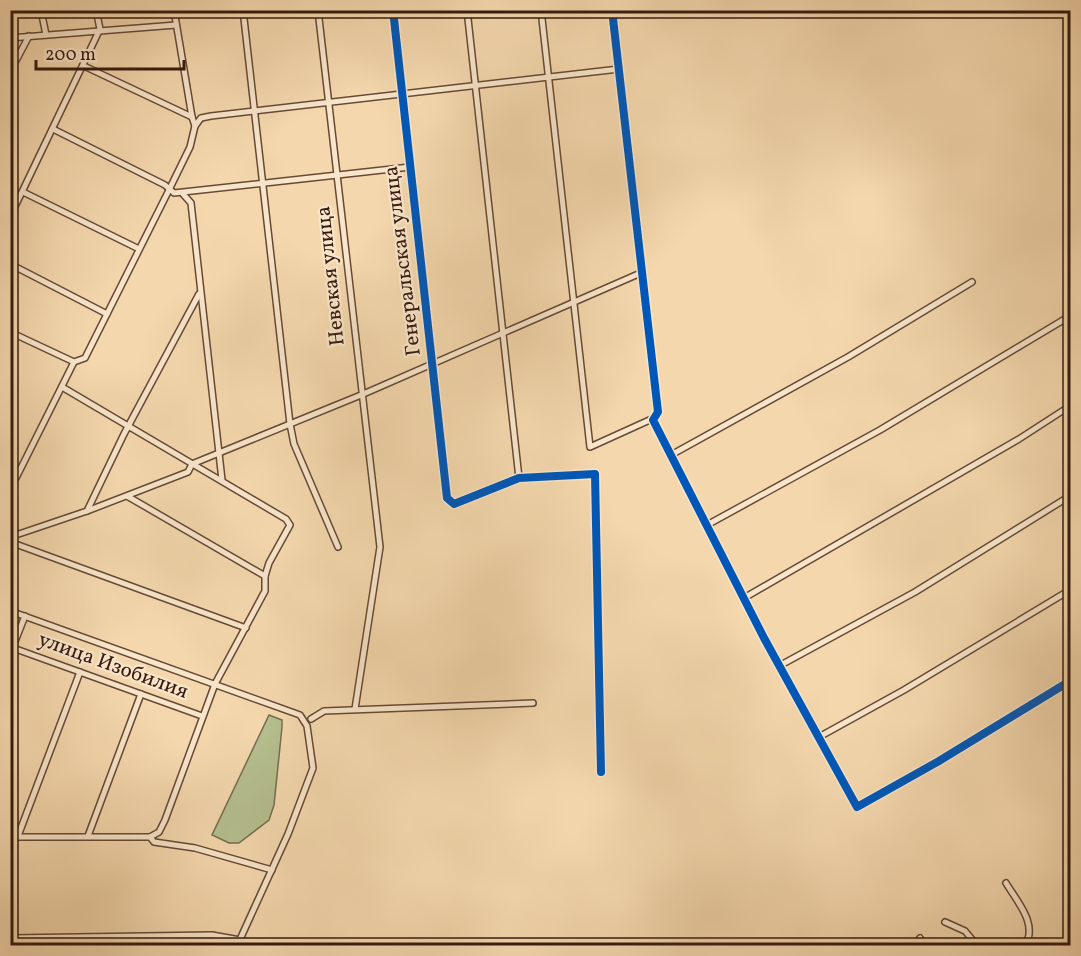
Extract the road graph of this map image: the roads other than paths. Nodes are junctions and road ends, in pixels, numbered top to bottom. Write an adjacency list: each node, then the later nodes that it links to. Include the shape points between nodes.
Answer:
1 (41, 10): 12 (street)
2 (96, 10): 11 (street)
3 (174, 10): 10 (street)
4 (243, 10): 22 (street)
5 (318, 10): 21 (street, Невская улица)
6 (393, 10): 20 (street, Генеральская улица)
7 (467, 10): 19 (street)
8 (541, 10): 18 (street)
9 (612, 10): 16 (street)
10 (176, 24): 11 (street); 23 (street)
11 (100, 29): 12 (street); 15 (street)
12 (46, 35): 13 (street)
13 (29, 36): 14 (street); 17 (street)
14 (10, 38)
15 (84, 66): 23 (street); 25 (street)
16 (619, 69): 18 (street); 35 (street)
17 (10, 72)
18 (549, 76): 19 (street); 38 (street)
19 (475, 85): 20 (street); 42 (street)
20 (402, 94): 21 (street); 26 (street, Генеральская улица)
21 (329, 102): 22 (street); 27 (street, Невская улица)
22 (254, 111): 24 (street, via 201,118); 28 (street)
23 (192, 117): 24 (street)
24 (195, 126): 29 (street, via 190,147)
25 (53, 129): 29 (street); 30 (street)
26 (410, 167): 27 (street); 44 (street, Генеральская улица)
27 (337, 177): 28 (street); 46 (street, Невская улица)
28 (262, 184): 31 (street); 49 (street)
29 (169, 190): 31 (street); 33 (street)
30 (23, 192): 32 (street); 33 (street)
31 (181, 193): 37 (street, via 191,203)
32 (10, 217)
33 (139, 249): 39 (street)
34 (10, 264): 39 (street)
35 (644, 272): 38 (street); 48 (street, via 658,412)
36 (972, 282): 52 (street, via 848,357)
37 (200, 292): 50 (street); 51 (street)
38 (574, 303): 42 (street); 48 (street, via 590,447)
39 (107, 314): 43 (street, via 85,358)
40 (1071, 316): 60 (street, via 880,430)
41 (10, 332): 43 (street)
42 (504, 332): 44 (street); 54 (street)
43 (74, 362): 45 (street)
44 (432, 363): 46 (street); 54 (street, Генеральская улица, via 447,498 454,504)
45 (62, 387): 50 (street); 56 (street)
46 (361, 395): 49 (street); 78 (street, Невская улица, via 380,547)
47 (1071, 405): 66 (street)
48 (653, 420): 52 (street)
49 (290, 424): 51 (street); 63 (street, via 294,444)
50 (129, 427): 53 (street); 59 (street)
51 (218, 455): 53 (street); 55 (street)
52 (671, 455): 60 (street)
53 (192, 464): 55 (street); 57 (street, via 188,472)
54 (519, 478): 82 (street, via 595,474)
55 (222, 480): 64 (street, via 288,521 289,529)
56 (10, 490)
57 (127, 496): 59 (street); 64 (street)
58 (1071, 496): 72 (street, via 915,592)
59 (87, 511): 61 (street)
60 (707, 525): 66 (street)
61 (10, 537)
62 (10, 542): 69 (street)
63 (338, 547)
64 (265, 576): 69 (street, via 265,591)
65 (1071, 590): 81 (street)
66 (744, 598): 72 (street)
67 (10, 611): 68 (street)
68 (25, 616): 70 (street); 75 (street)
69 (246, 628): 75 (street)
70 (13, 648): 71 (street); 73 (street, улица Изобилия)
71 (10, 654)
72 (779, 666): 81 (street)
73 (80, 672): 76 (street, улица Изобилия); 83 (street)
74 (1071, 681): 81 (street, via 857,807)
75 (215, 684): 79 (street); 87 (street, via 300,715 306,722 313,768)
76 (141, 694): 79 (street, улица Изобилия); 84 (street)
77 (533, 704): 78 (street)
78 (355, 710): 80 (street, via 324,711)
79 (202, 716): 86 (street, via 165,820 159,832)
80 (311, 719)
81 (819, 737)
82 (601, 772)
83 (18, 836): 84 (street); 85 (street)
84 (88, 836): 86 (street)
85 (10, 837)
86 (150, 837): 87 (street, via 154,842 195,848)
87 (272, 870): 93 (street)
88 (1006, 883): 97 (street, via 1030,927)
89 (945, 922): 94 (street, via 965,931)
90 (63, 937): 91 (street); 93 (street, via 212,935); 95 (street)
91 (10, 938)
92 (920, 938): 96 (street)
93 (238, 943)
94 (975, 943)
95 (65, 945)
96 (925, 945)
97 (1024, 945)

